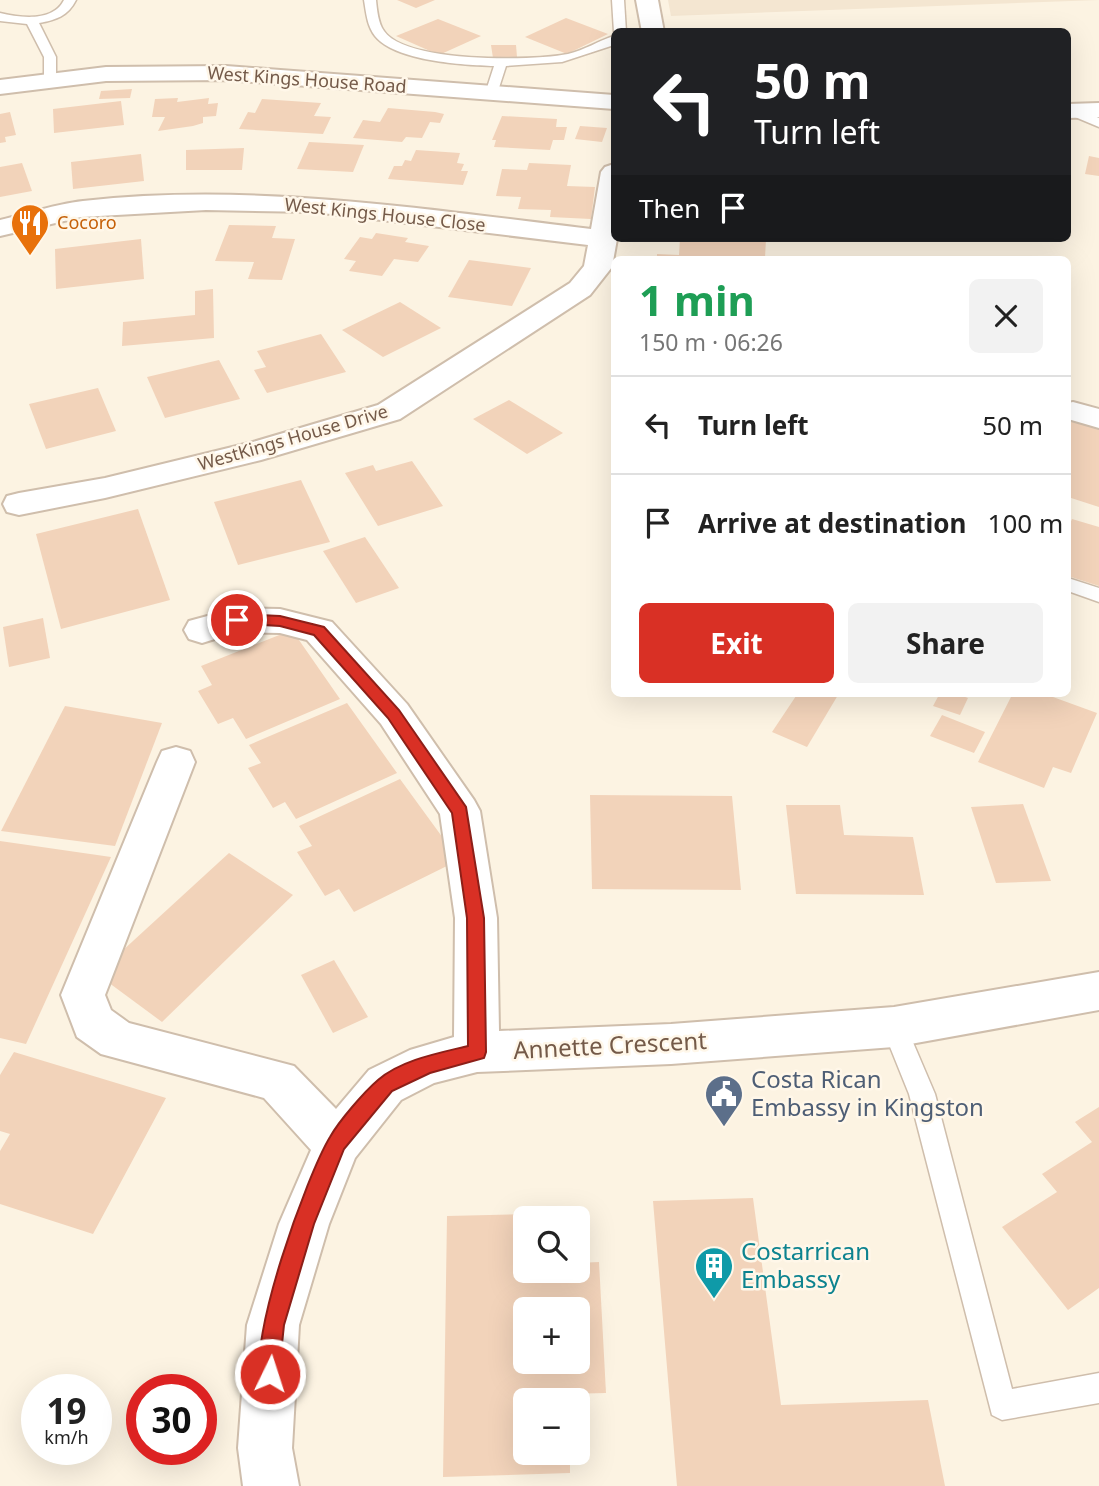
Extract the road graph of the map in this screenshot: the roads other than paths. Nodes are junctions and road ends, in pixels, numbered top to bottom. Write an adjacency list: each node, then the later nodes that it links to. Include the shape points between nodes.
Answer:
1 (71, 0): 6 (lane, via 61,12)
2 (370, 0): 11 (lane, via 380,35 397,47)
3 (618, 0): 7 (lane)
4 (647, 0): 8 (street)
5 (0, 17): 6 (lane)
6 (32, 20): 12 (lane, via 50,57)
7 (620, 28)
8 (652, 28)
9 (611, 42): 10 (lane, via 552,61)
10 (502, 63): 11 (lane); 14 (lane)
11 (467, 76): 12 (street, West Kings House Road, via 148,72); 14 (street, West Kings House Road)
12 (50, 79): 13 (street, West Kings House Road)
13 (0, 87)
14 (491, 94): 15 (street, West Kings House Road)
15 (611, 102)
16 (1099, 110): 17 (street)
17 (1071, 111)
18 (1071, 111): 19 (lane)
19 (1099, 123)
20 (611, 192): 22 (street, WestKings House Drive)
21 (0, 228): 22 (street, West Kings House Close, via 81,209 206,202 300,204)
22 (604, 239): 23 (street, WestKings House Drive, via 598,267 580,289 389,412 248,453)
23 (19, 504)
24 (1071, 585): 25 (lane)
25 (1099, 595)
26 (202, 630): 30 (street, via 237,620 280,621 319,631 394,714 460,811 475,918)
27 (176, 762): 31 (street, via 83,995 93,1023 117,1040 278,1081)
28 (1099, 991): 29 (street, Annette Crescent)
29 (894, 1027): 30 (street, Annette Crescent, via 671,1044); 32 (lane, via 922,1094 1002,1405)
30 (477, 1052): 31 (street, Annette Crescent, via 426,1065 385,1085)
31 (337, 1143): 33 (street, Annette Crescent, via 304,1224 274,1325 265,1448)
32 (1099, 1388)
33 (271, 1486)

